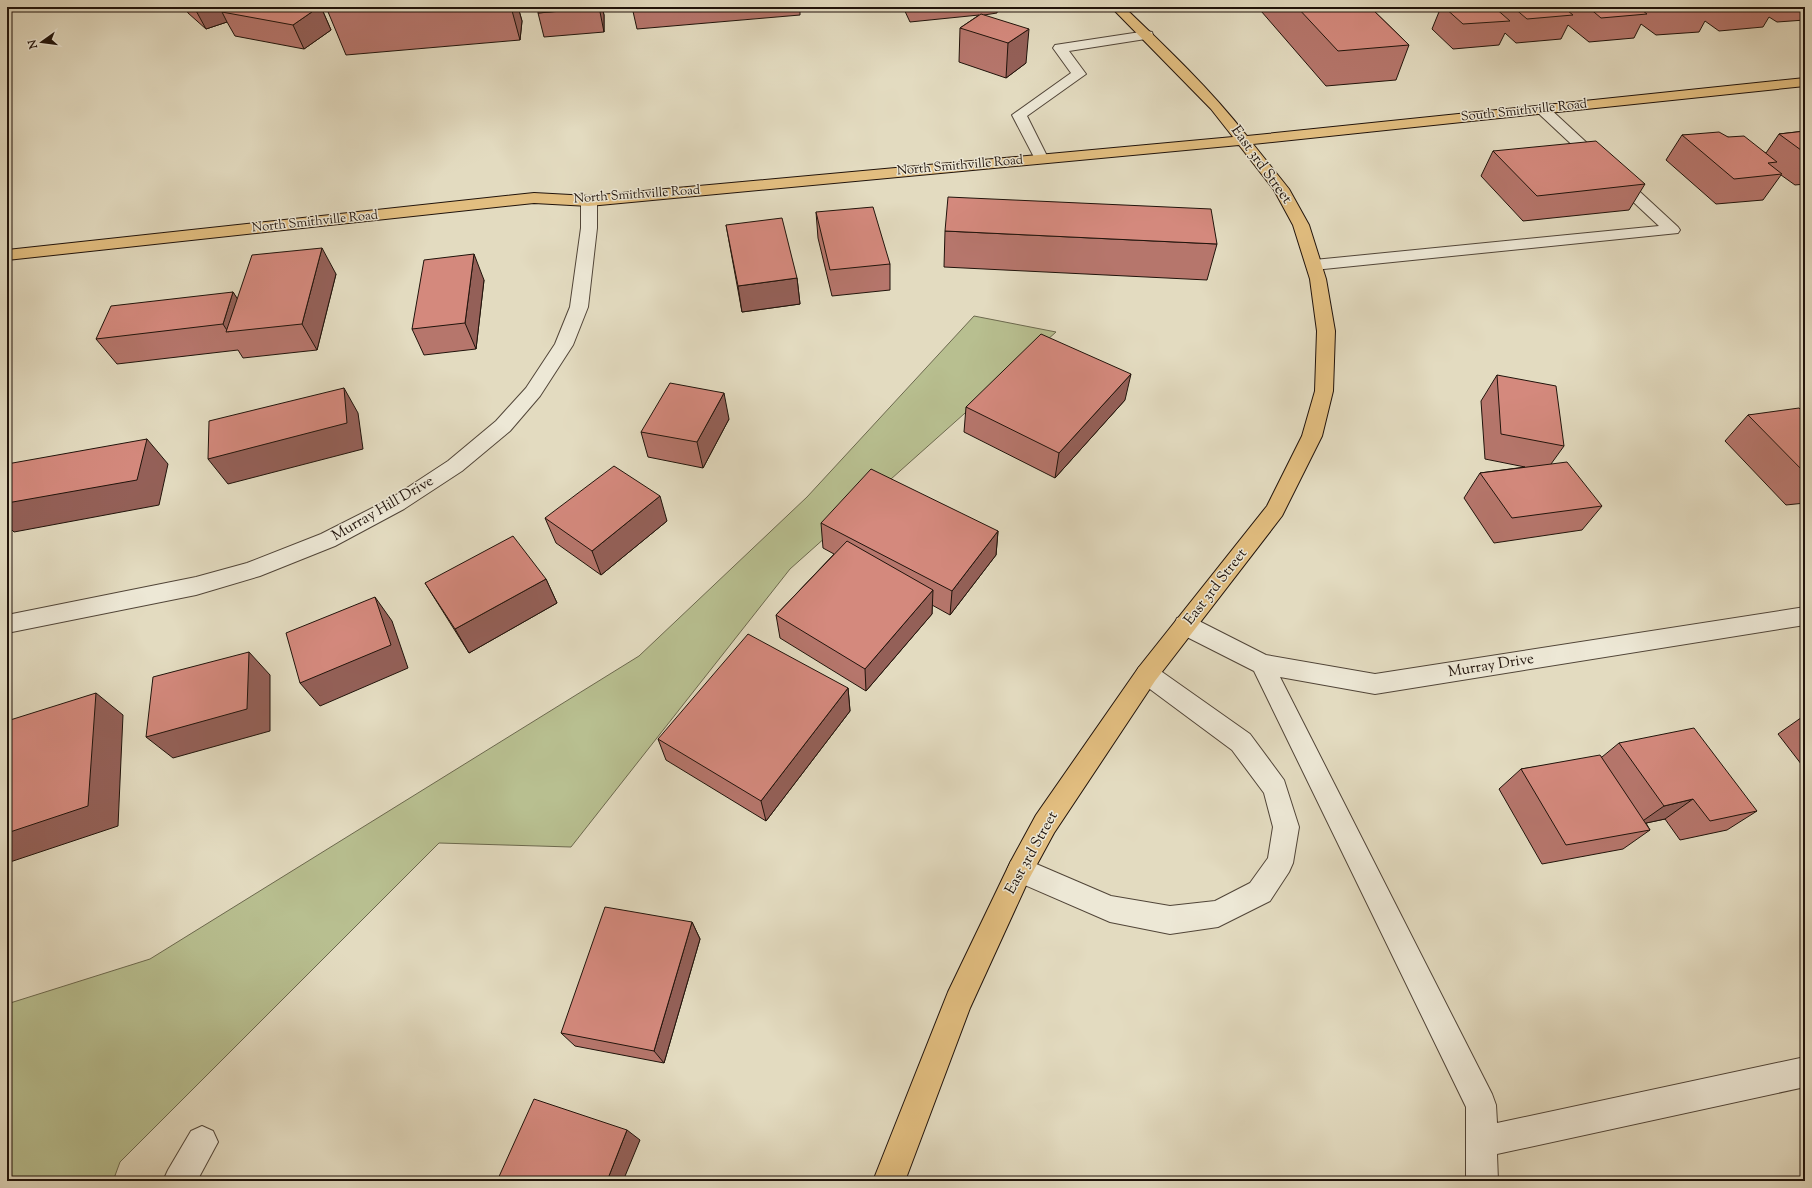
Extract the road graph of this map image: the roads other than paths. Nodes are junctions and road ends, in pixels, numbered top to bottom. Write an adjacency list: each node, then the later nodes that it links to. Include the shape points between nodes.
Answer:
1 (1116, 7): 2 (main road, East 3rd Street)
2 (1147, 36): 5 (main road, East 3rd Street, via 1209,98); 6 (street, via 1060,48 1079,74 1019,115)
3 (1805, 82): 4 (main road, South Smithville Road)
4 (1542, 109): 5 (main road, South Smithville Road); 9 (street, via 1672,230)
5 (1244, 140): 6 (main road, North Smithville Road); 9 (main road, East 3rd Street, via 1281,189 1301,225)
6 (1041, 158): 7 (main road, North Smithville Road)
7 (589, 201): 8 (main road, North Smithville Road, via 534,198); 11 (street, Murray Hill Drive, via 590,228 579,307 564,345 533,392 503,426 455,466 398,504 328,540 252,570 196,586)
8 (7, 254)
9 (1314, 266): 12 (main road, East 3rd Street, via 1326,331 1324,391 1312,436 1275,511)
10 (1805, 616): 13 (street, Murray Drive, via 1375,684)
11 (7, 624)
12 (1185, 626): 13 (street, Murray Drive); 14 (main road, East 3rd Street)
13 (1262, 664): 18 (street, via 1481,1105)
14 (1147, 674): 15 (main road, East 3rd Street, via 1045,824); 15 (street, via 1241,742 1275,788 1286,827 1280,863 1260,892 1218,914 1170,920 1110,909)
15 (1020, 870): 20 (main road, East 3rd Street, via 958,1002)
16 (1805, 1072): 18 (street)
17 (202, 1142): 19 (street)
18 (1481, 1142): 21 (street)
19 (179, 1181)
20 (889, 1181)
21 (1482, 1181)

